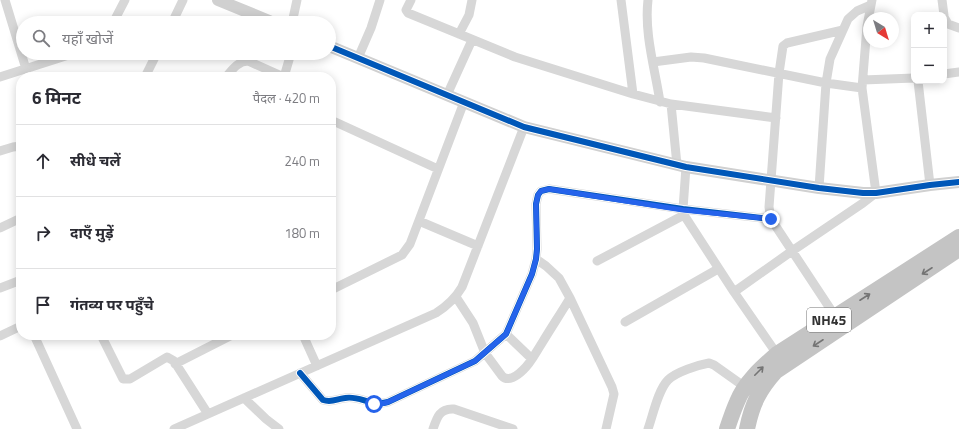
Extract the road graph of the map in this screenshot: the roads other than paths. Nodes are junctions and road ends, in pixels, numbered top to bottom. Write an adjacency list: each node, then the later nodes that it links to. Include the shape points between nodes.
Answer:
1 (5, 0): 22 (street)
2 (125, 0): 14 (street)
3 (184, 0): 15 (street)
4 (221, 0): 16 (street)
5 (297, 0): 17 (street)
6 (380, 0): 25 (street)
7 (411, 0): 21 (street, via 406,10 408,13)
8 (472, 0): 21 (street, via 469,14)
9 (621, 0): 46 (street)
10 (648, 0): 30 (street, via 650,42)
11 (942, 0): 13 (street)
12 (871, 2): 20 (street, via 852,14); 44 (street)
13 (944, 12)
14 (117, 16)
15 (176, 16)
16 (258, 16)
17 (294, 16)
18 (947, 22): 19 (street)
19 (959, 28)
20 (843, 30): 39 (street, via 787,43 782,49); 43 (street, via 830,59)
21 (459, 34): 23 (street)
22 (16, 36)
23 (472, 40): 46 (street, via 515,57); 47 (street)
24 (336, 49): 25 (street)
25 (358, 58): 47 (street)
26 (23, 60): 31 (street)
27 (54, 60): 31 (street)
28 (154, 60): 34 (street)
29 (290, 60): 37 (street)
30 (654, 62): 39 (street, via 691,57 704,58); 49 (street)
31 (26, 69): 32 (street)
32 (16, 72)
33 (16, 72): 41 (street)
34 (148, 72)
35 (230, 72): 36 (street, via 239,62 248,61)
36 (273, 72)
37 (286, 72)
38 (959, 72): 40 (street)
39 (780, 73): 43 (street); 51 (street)
40 (947, 74)
41 (0, 77)
42 (911, 78): 44 (street)
43 (826, 83): 44 (street); 61 (street)
44 (863, 84): 62 (street)
45 (918, 84): 60 (street)
46 (633, 94): 49 (street)
47 (447, 95): 48 (street)
48 (464, 102): 53 (street); 57 (street)
49 (660, 102): 50 (street)
50 (670, 104): 51 (street); 56 (street)
51 (776, 118): 58 (street)
52 (336, 122): 57 (street)
53 (524, 127): 56 (street); 69 (street)
54 (16, 146): 55 (street)
55 (0, 151)
56 (682, 166): 58 (street); 63 (street)
57 (438, 169): 66 (street)
58 (770, 180): 61 (street); 64 (street)
59 (959, 182): 60 (street)
60 (930, 185): 62 (street)
61 (819, 188): 62 (street)
62 (876, 193): 71 (street)
63 (684, 212): 64 (street); 72 (street, via 544,190 538,195 536,204); 73 (street); 74 (street)
64 (771, 219): 71 (street)
65 (16, 220): 67 (street)
66 (419, 221): 69 (street); 77 (street, via 410,244 402,255)
67 (0, 228)
68 (959, 237): 81 (highway, NH45, one-way to 68)
69 (478, 246): 79 (street)
70 (959, 249): 92 (highway, NH45, one-way to 92)
71 (792, 251): 78 (street); 81 (street)
72 (536, 259): 80 (street, via 559,278); 84 (street)
73 (597, 262)
74 (718, 269): 78 (street); 82 (street)
75 (16, 282): 76 (street)
76 (0, 288)
77 (336, 288)
78 (734, 292): 92 (street)
79 (456, 297): 90 (street, via 473,323); 94 (street, via 436,313)
80 (570, 298): 91 (street); 104 (street, via 614,394)
81 (835, 316): 92 (highway, NH45)
82 (625, 322)
83 (16, 328): 85 (street)
84 (506, 334): 90 (street); 91 (street)
85 (0, 336)
86 (36, 340): 100 (street)
87 (104, 340): 93 (street, via 123,379 130,379 167,357)
88 (222, 340): 93 (street)
89 (305, 340): 94 (street)
90 (485, 353): 91 (street, via 505,379 514,377); 95 (street, via 459,369 381,404 354,398 332,402 323,400)
91 (532, 359)
92 (781, 359): 96 (highway, NH45, one-way to 92, via 761,368); 107 (highway, NH45, via 759,392 751,410)
93 (176, 364): 98 (street)
94 (317, 366): 95 (street)
95 (300, 373): 97 (street)
96 (745, 386): 105 (street, via 709,364 675,375 662,389); 106 (highway, NH45)
97 (244, 398): 98 (street); 102 (street)
98 (208, 414): 101 (street)
99 (507, 428): 103 (street, via 448,408 438,416)
100 (76, 429)
101 (174, 429)
102 (279, 429)
103 (433, 429)
104 (606, 429)
105 (648, 429)
106 (727, 429)
107 (747, 429)

